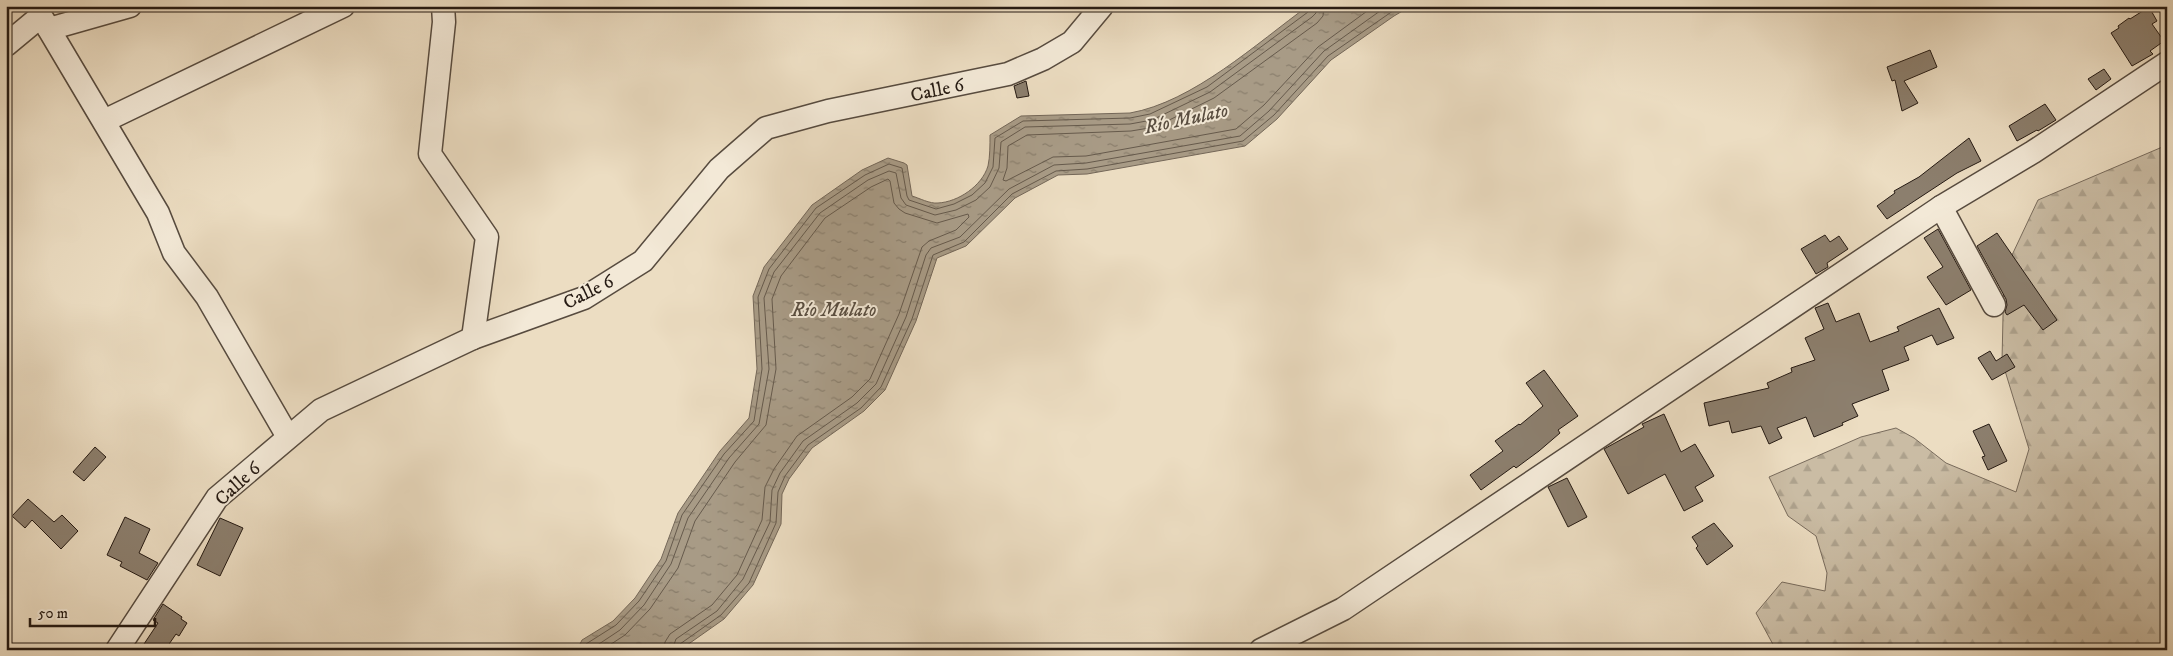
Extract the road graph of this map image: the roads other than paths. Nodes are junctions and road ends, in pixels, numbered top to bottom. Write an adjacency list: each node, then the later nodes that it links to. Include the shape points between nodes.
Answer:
1 (130, 6): 5 (street)
2 (343, 6): 8 (street)
3 (443, 6): 11 (street, via 430,154 487,237)
4 (1102, 6): 11 (street, Calle 6, via 1072,42 1008,74 828,111 766,128 719,168 643,262 584,298)
5 (49, 29): 6 (street, via 42,16); 8 (street)
6 (6, 45)
7 (2167, 63): 9 (street, via 2033,152)
8 (104, 121): 12 (street, via 158,213 174,253 207,297)
9 (1941, 207): 10 (street); 14 (street, via 1343,609)
10 (1994, 305)
11 (473, 338): 12 (street, Calle 6, via 321,410)
12 (288, 437): 13 (street, Calle 6, via 217,498)
13 (117, 650)
14 (1261, 650)

